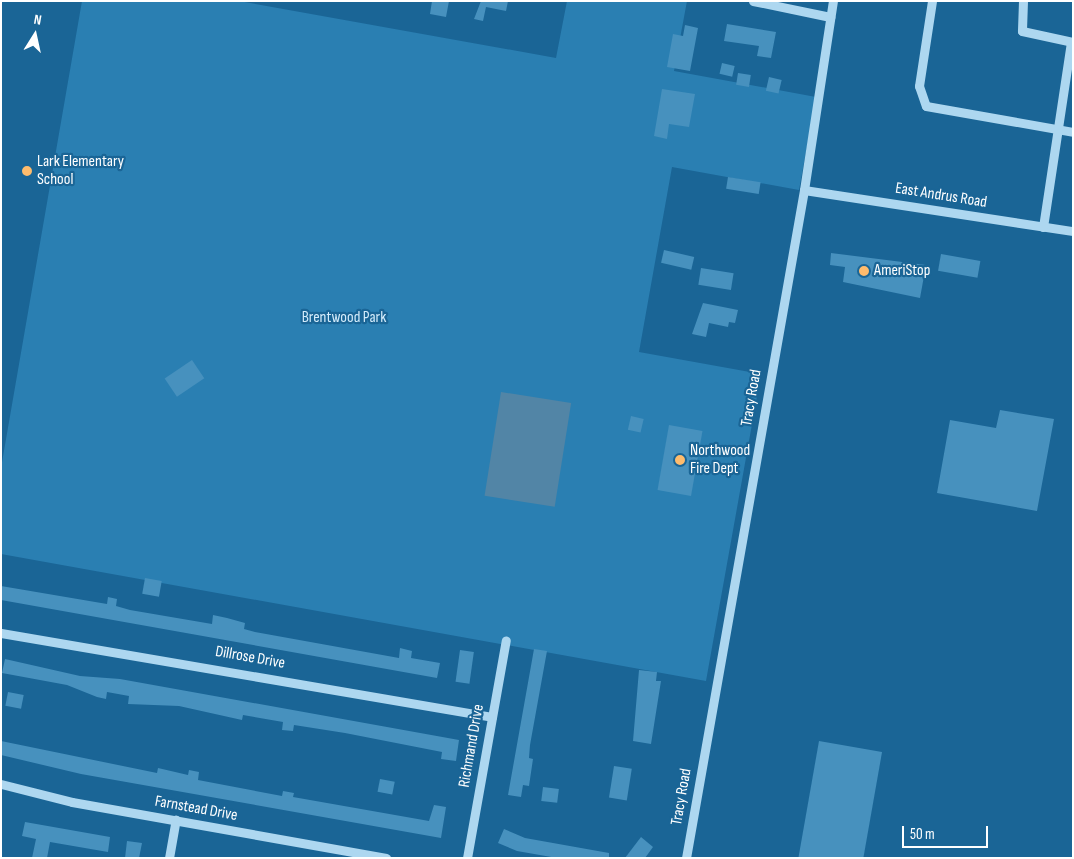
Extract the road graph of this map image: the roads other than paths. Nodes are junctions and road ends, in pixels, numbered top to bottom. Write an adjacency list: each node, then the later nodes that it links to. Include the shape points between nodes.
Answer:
1 (753, 1): 5 (street)
2 (832, 1): 5 (street, Tracy Road)
3 (932, 1): 7 (street, via 919,86 922,103 940,111)
4 (1023, 1): 6 (street, via 1022,31)
5 (830, 17): 9 (street, Tracy Road)
6 (1072, 42): 7 (street)
7 (1059, 130): 8 (street); 10 (street)
8 (1073, 132)
9 (804, 190): 10 (street, East Andrus Road); 20 (street, Tracy Road)
10 (1043, 227): 11 (street, East Andrus Road)
11 (1073, 231)
12 (1, 633): 14 (street, Dillrose Drive)
13 (506, 640): 14 (street, Richmand Drive)
14 (492, 717): 19 (street, Richmand Drive)
15 (1, 784): 16 (street, Farnstead Drive)
16 (176, 820): 17 (street); 18 (street, Farnstead Drive)
17 (169, 858)
18 (386, 858)
19 (467, 858)
20 (686, 858)

